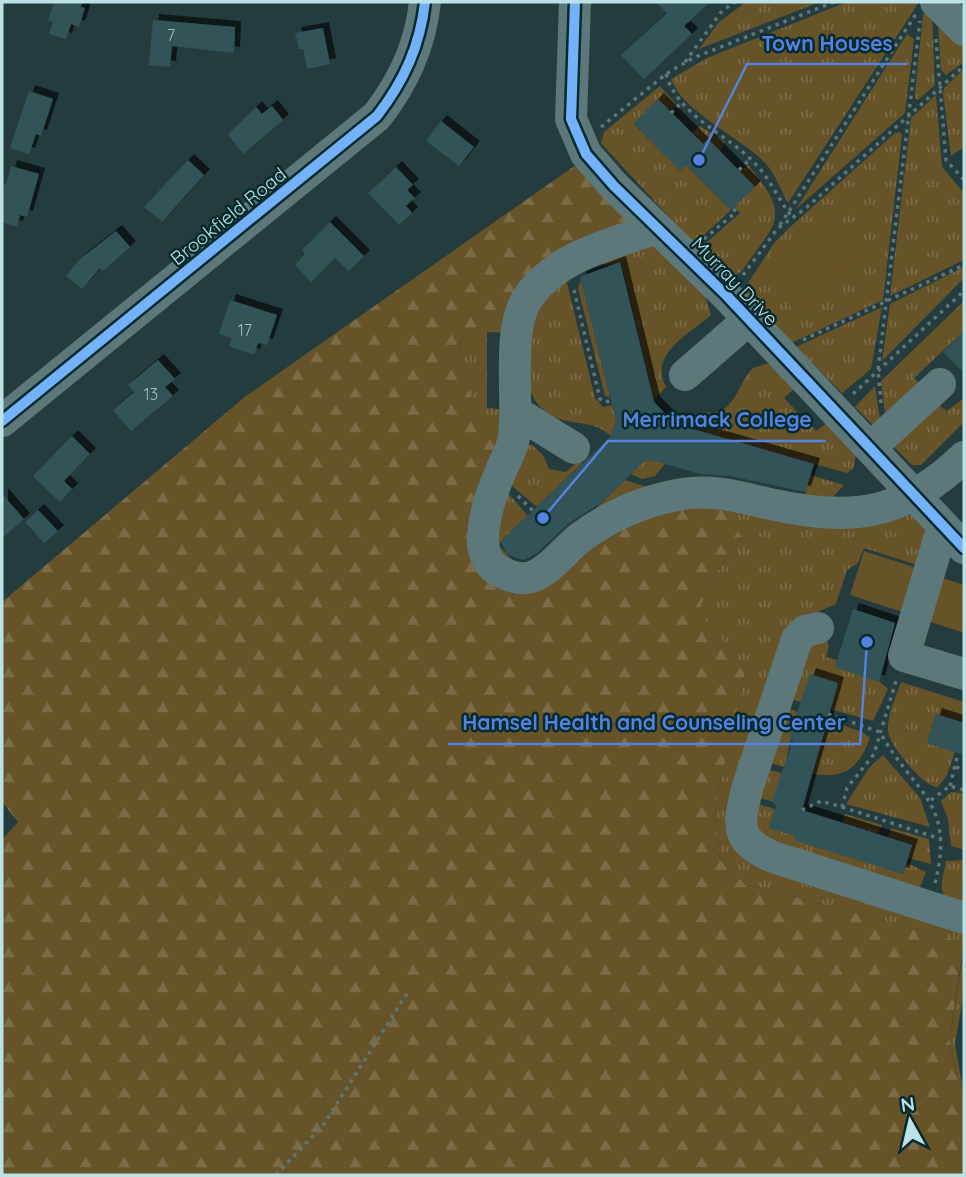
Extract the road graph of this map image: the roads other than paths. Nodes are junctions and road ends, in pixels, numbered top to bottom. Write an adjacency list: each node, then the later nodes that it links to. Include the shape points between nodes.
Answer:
1 (425, 2): 8 (street, Brookfield Road, via 414,55 398,89 377,116)
2 (575, 2): 3 (street, Murray Drive, via 571,119 580,143)
3 (656, 228): 4 (street, Murray Drive); 7 (street, via 567,261 550,272 527,299 515,342)
4 (747, 321): 5 (street); 9 (street, Murray Drive, via 834,412)
5 (685, 375)
6 (940, 384): 9 (street)
7 (516, 412): 10 (street); 12 (street, via 514,440 490,503 483,539 486,557 498,571 514,578 538,574 579,538 619,512 655,499 696,492 728,493 771,504 855,513 895,506)
8 (2, 421)
9 (877, 440): 12 (street, Murray Drive)
10 (574, 448)
11 (964, 457): 12 (street)
12 (914, 496): 13 (street, Murray Drive)
13 (943, 526): 14 (street, Murray Drive); 16 (street, via 904,656)
14 (964, 548)
15 (818, 628): 17 (street, via 797,639 747,789 741,834 750,847 773,857)
16 (964, 674)
17 (964, 918)

